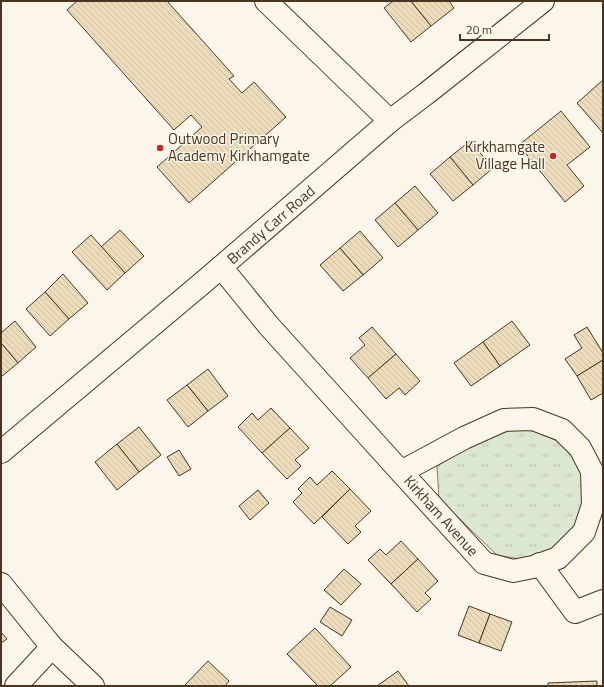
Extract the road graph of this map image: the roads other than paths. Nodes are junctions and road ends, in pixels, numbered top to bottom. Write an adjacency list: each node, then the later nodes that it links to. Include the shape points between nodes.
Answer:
1 (266, 1): 3 (street)
2 (543, 1): 3 (street, Brandy Carr Road)
3 (390, 121): 4 (street, Brandy Carr Road)
4 (221, 267): 5 (street, Brandy Carr Road); 6 (street, Kirkham Avenue, via 269,326)
5 (1, 452)
6 (401, 472): 7 (street, Kirkham Avenue, via 484,562 513,571); 7 (street, Kirkham Avenue, via 504,420 533,419 562,430 580,448 592,471 593,505 584,532 558,558)
7 (540, 564): 9 (street, via 575,612)
8 (1, 584): 10 (street)
9 (603, 601)
10 (52, 646): 11 (street); 12 (street)
11 (16, 686)
12 (93, 686)

